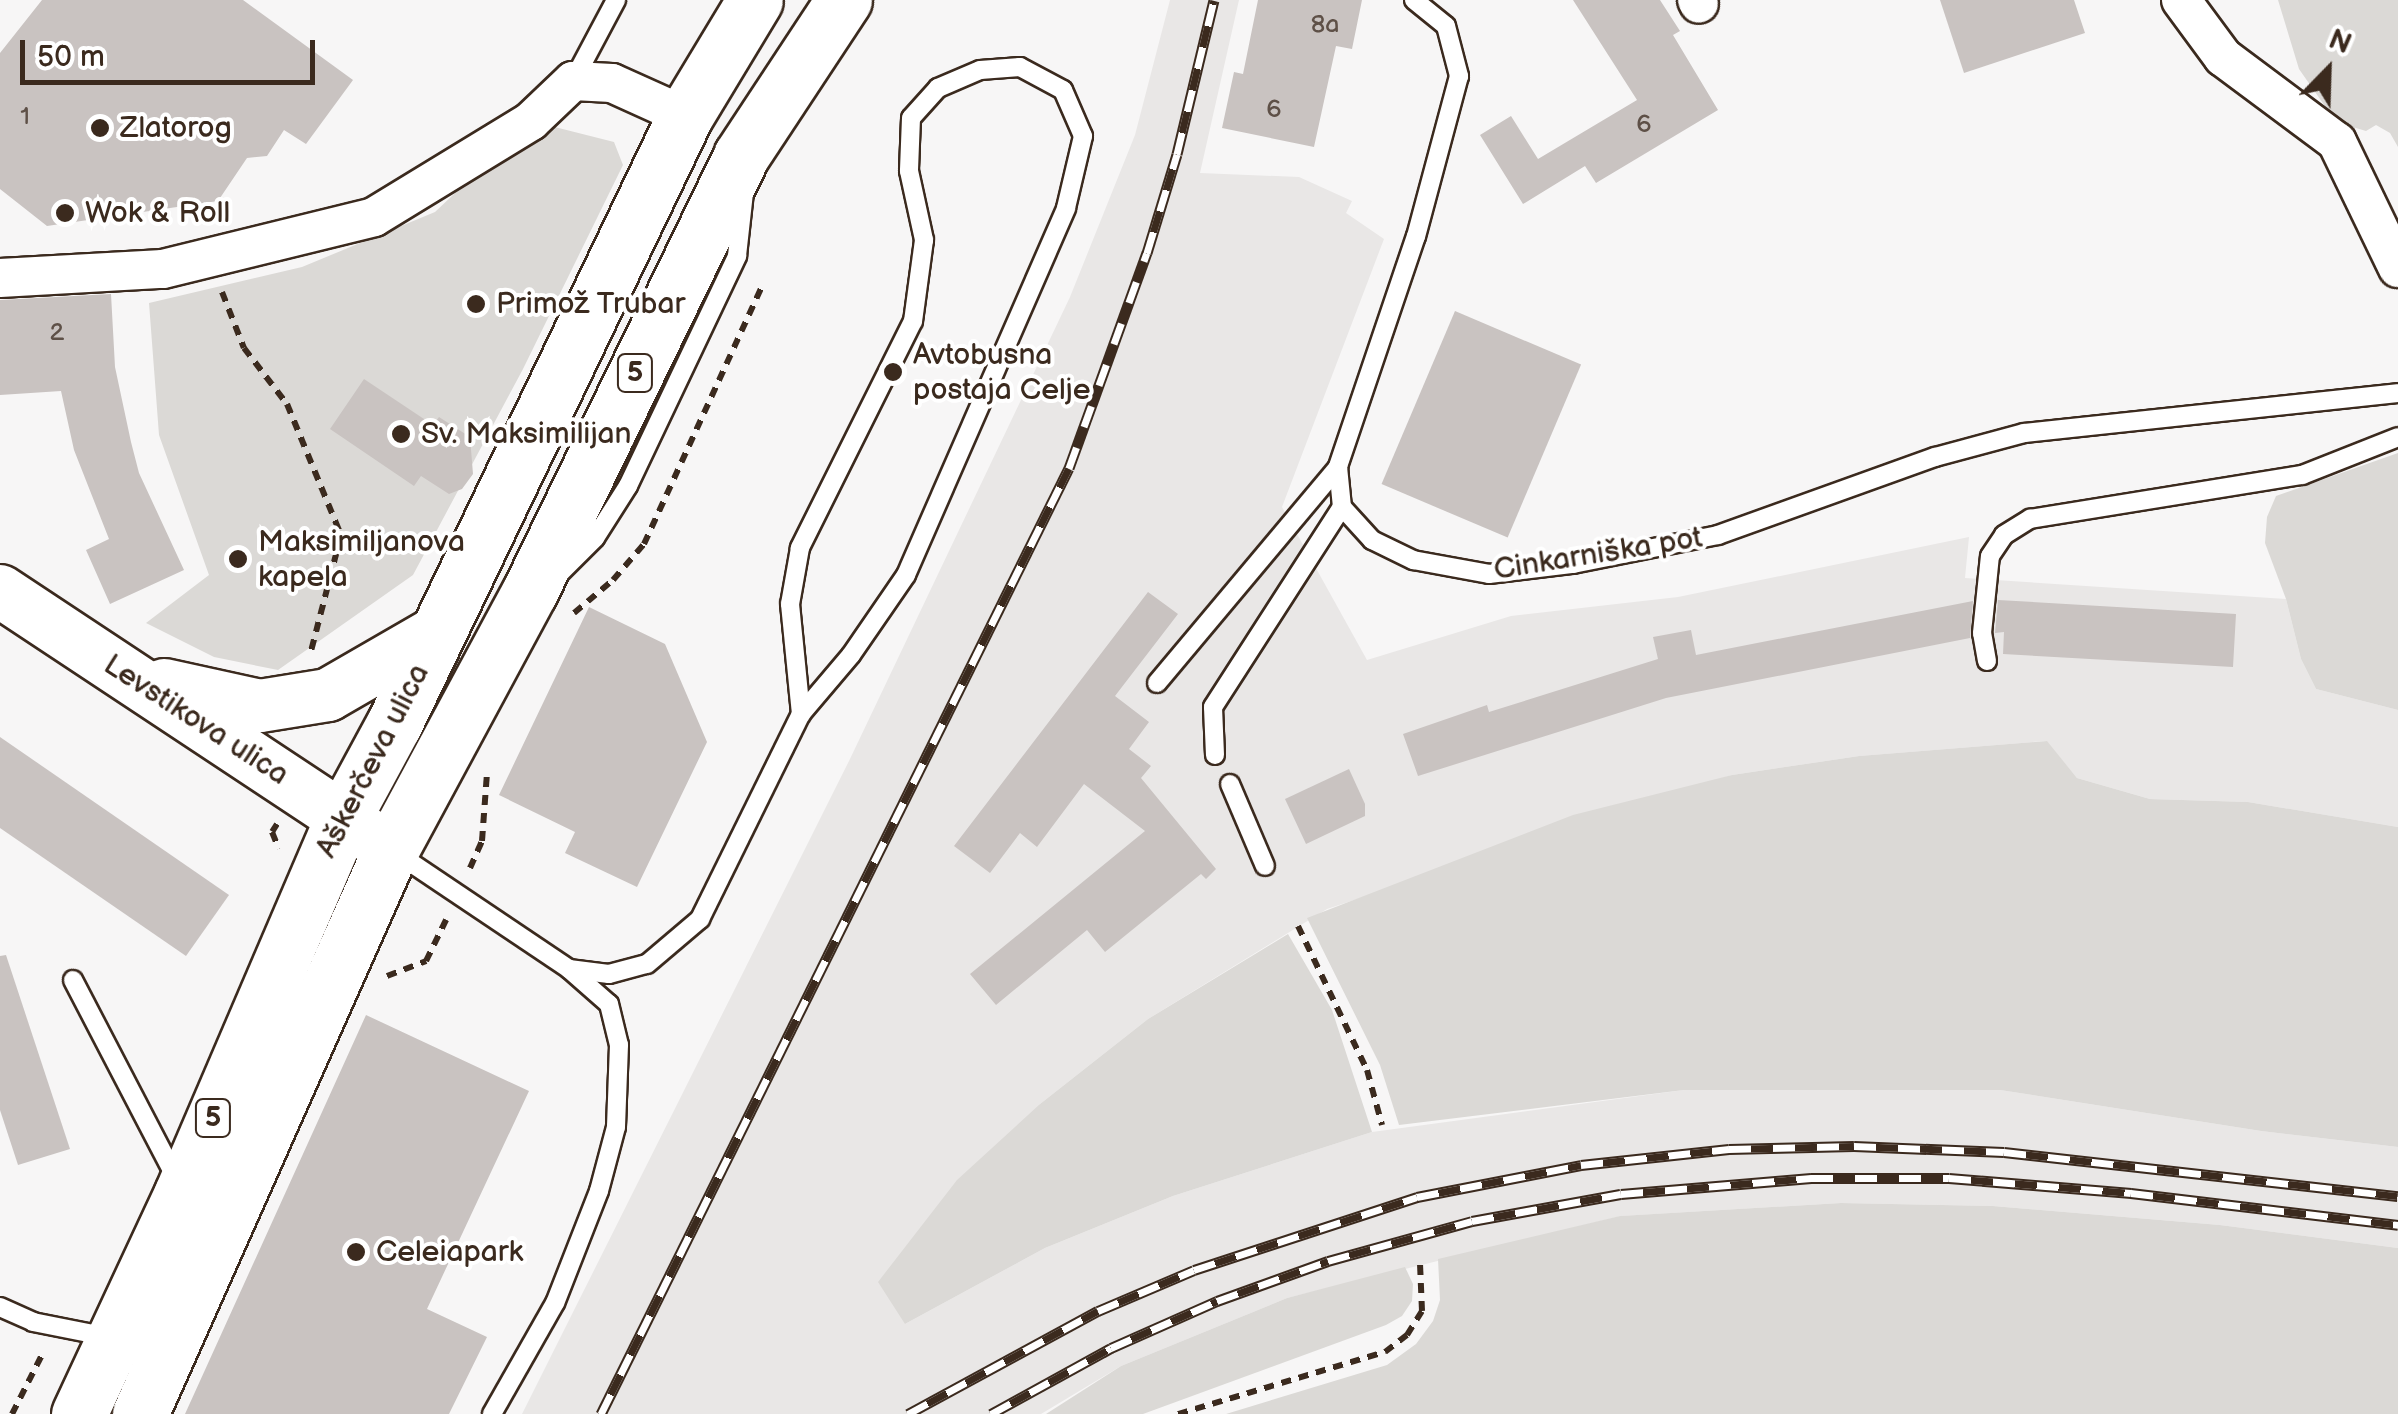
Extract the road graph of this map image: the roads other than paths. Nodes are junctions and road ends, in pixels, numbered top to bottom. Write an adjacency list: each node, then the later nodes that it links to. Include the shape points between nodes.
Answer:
1 (755, 0): 7 (main road, 5)
2 (844, 0): 23 (main road, Aškerčeva ulica / 5, via 741,156 551,603)
3 (1414, 0): 12 (lane, via 1446,26 1459,76 1416,236)
4 (2181, 0): 8 (street, via 2223,57 2337,142)
5 (607, 3): 6 (lane)
6 (573, 82): 7 (street, via 612,83); 9 (street, via 531,121 374,217 163,269)
7 (685, 116): 15 (main road, Aškerčeva ulica / 5)
8 (2398, 268)
9 (0, 278)
10 (2398, 393): 13 (lane, Cinkarniška pot, via 2024,434 1936,457 1718,535 1489,574 1413,560 1372,540)
11 (2398, 437): 16 (lane, via 2302,475 2030,519 2004,535 1990,556 1982,633)
12 (1338, 467): 13 (lane); 18 (lane)
13 (1342, 507): 20 (lane, via 1213,707)
14 (0, 591): 17 (street, Levstikova ulica)
15 (438, 632): 17 (street, via 328,695 260,706); 22 (main road, Aškerčeva ulica / 5)
16 (1987, 661)
17 (126, 676): 22 (street, Levstikova ulica, via 298,784)
18 (1157, 683)
19 (801, 714): 19 (lane, via 906,576 1066,208 1083,136 1063,90 1020,68 980,70 938,88 911,118 909,170 924,240 914,321 800,548 790,604); 25 (lane, via 700,919 647,964 609,974)
20 (1215, 756)
21 (1230, 784): 24 (lane)
22 (342, 820): 23 (street, Levstikova ulica); 27 (main road, Aškerčeva ulica / 5)
23 (391, 849): 25 (lane); 31 (main road, Aškerčeva ulica / 5)
24 (1266, 866)
25 (568, 969): 32 (lane, via 609,1004 619,1045 616,1127 599,1192 554,1304)
26 (73, 980): 27 (lane)
27 (182, 1192): 29 (main road, Aškerčeva ulica / 5)
28 (0, 1306): 29 (lane, via 33,1322)
29 (114, 1338): 30 (main road, Aškerčeva ulica / 5)
30 (79, 1414)
31 (140, 1414)
32 (492, 1414)

